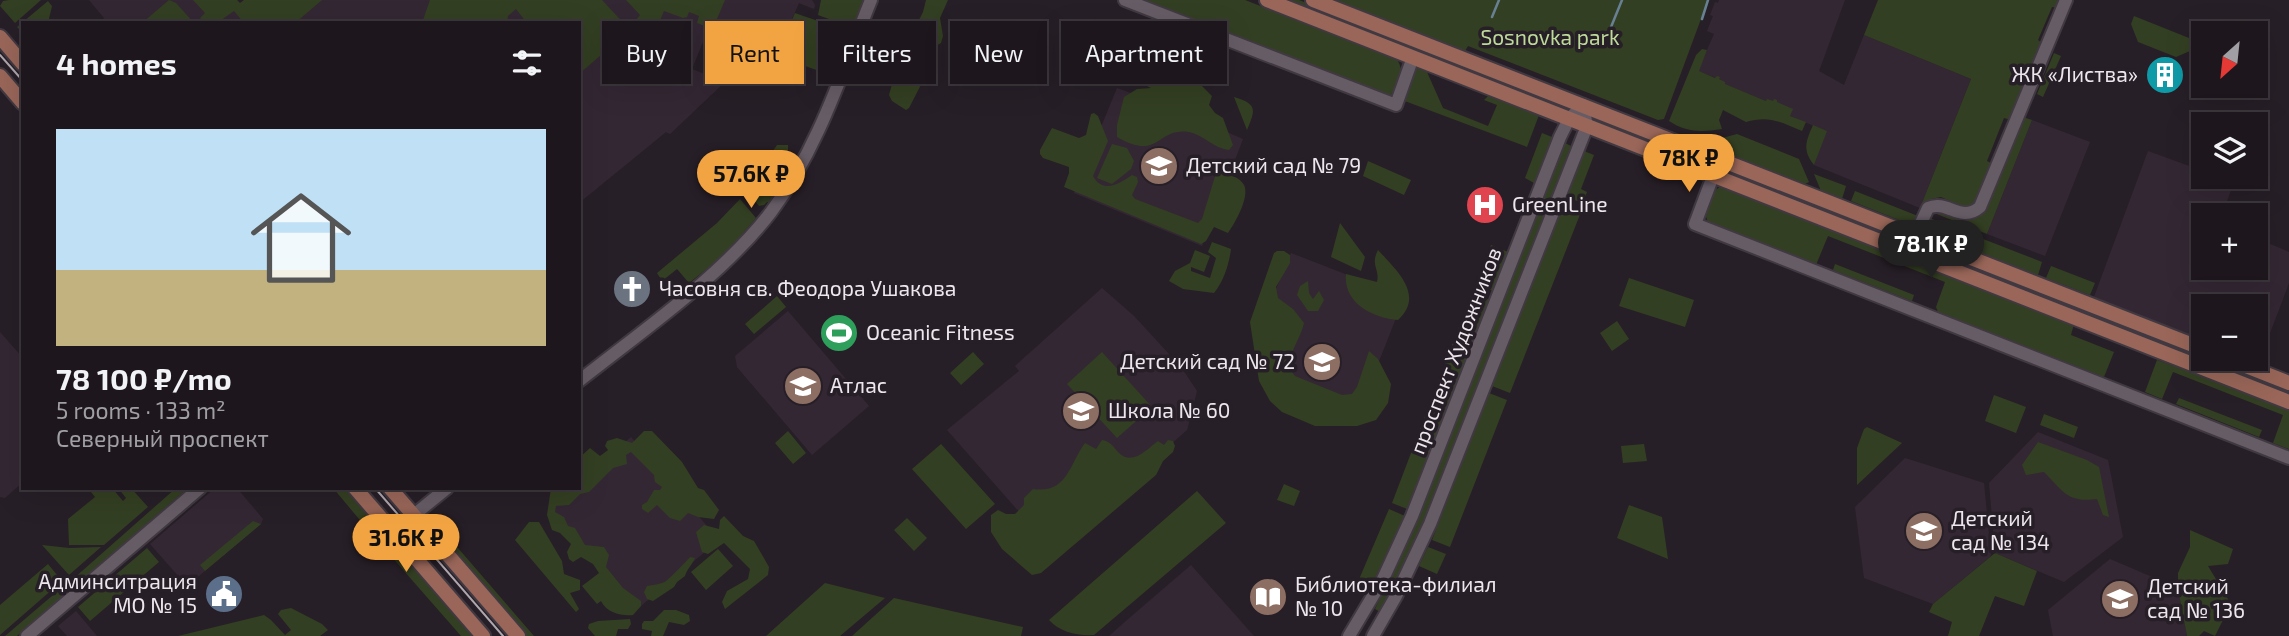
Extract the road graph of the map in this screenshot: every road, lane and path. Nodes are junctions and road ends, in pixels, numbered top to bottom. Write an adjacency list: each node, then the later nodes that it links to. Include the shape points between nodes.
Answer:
1 (871, 0): 19 (street, via 816,136 773,209 722,265)
2 (1125, 0): 7 (street, via 1396,105)
3 (1267, 0): 7 (main road)
4 (1313, 0): 11 (main road)
5 (2066, 0): 15 (street, via 1980,207 1964,214 1932,205)
6 (0, 37): 8 (main road)
7 (1413, 57): 12 (main road)
8 (21, 62)
9 (0, 76): 10 (main road)
10 (21, 101)
11 (1583, 105): 12 (street, проспект Художников); 13 (street); 15 (main road)
12 (1569, 119): 13 (main road); 32 (street, проспект Художников, via 1412,516 1383,579)
13 (1587, 126): 14 (main road); 33 (street, проспект Художников, via 1430,524)
14 (1713, 176): 21 (main road); 23 (street, via 1695,224)
15 (1915, 236): 16 (main road)
16 (2191, 344)
17 (2258, 371): 21 (main road)
18 (2260, 371): 20 (main road)
19 (581, 380)
20 (2289, 383)
21 (2251, 387): 22 (main road)
22 (2289, 402)
23 (2289, 458)
24 (198, 490): 29 (street)
25 (357, 490): 30 (main road)
26 (392, 490): 28 (main road)
27 (445, 490): 28 (street)
28 (414, 515): 31 (main road)
29 (27, 636)
30 (483, 636)
31 (518, 636)
32 (1349, 636)
33 (1373, 636)

